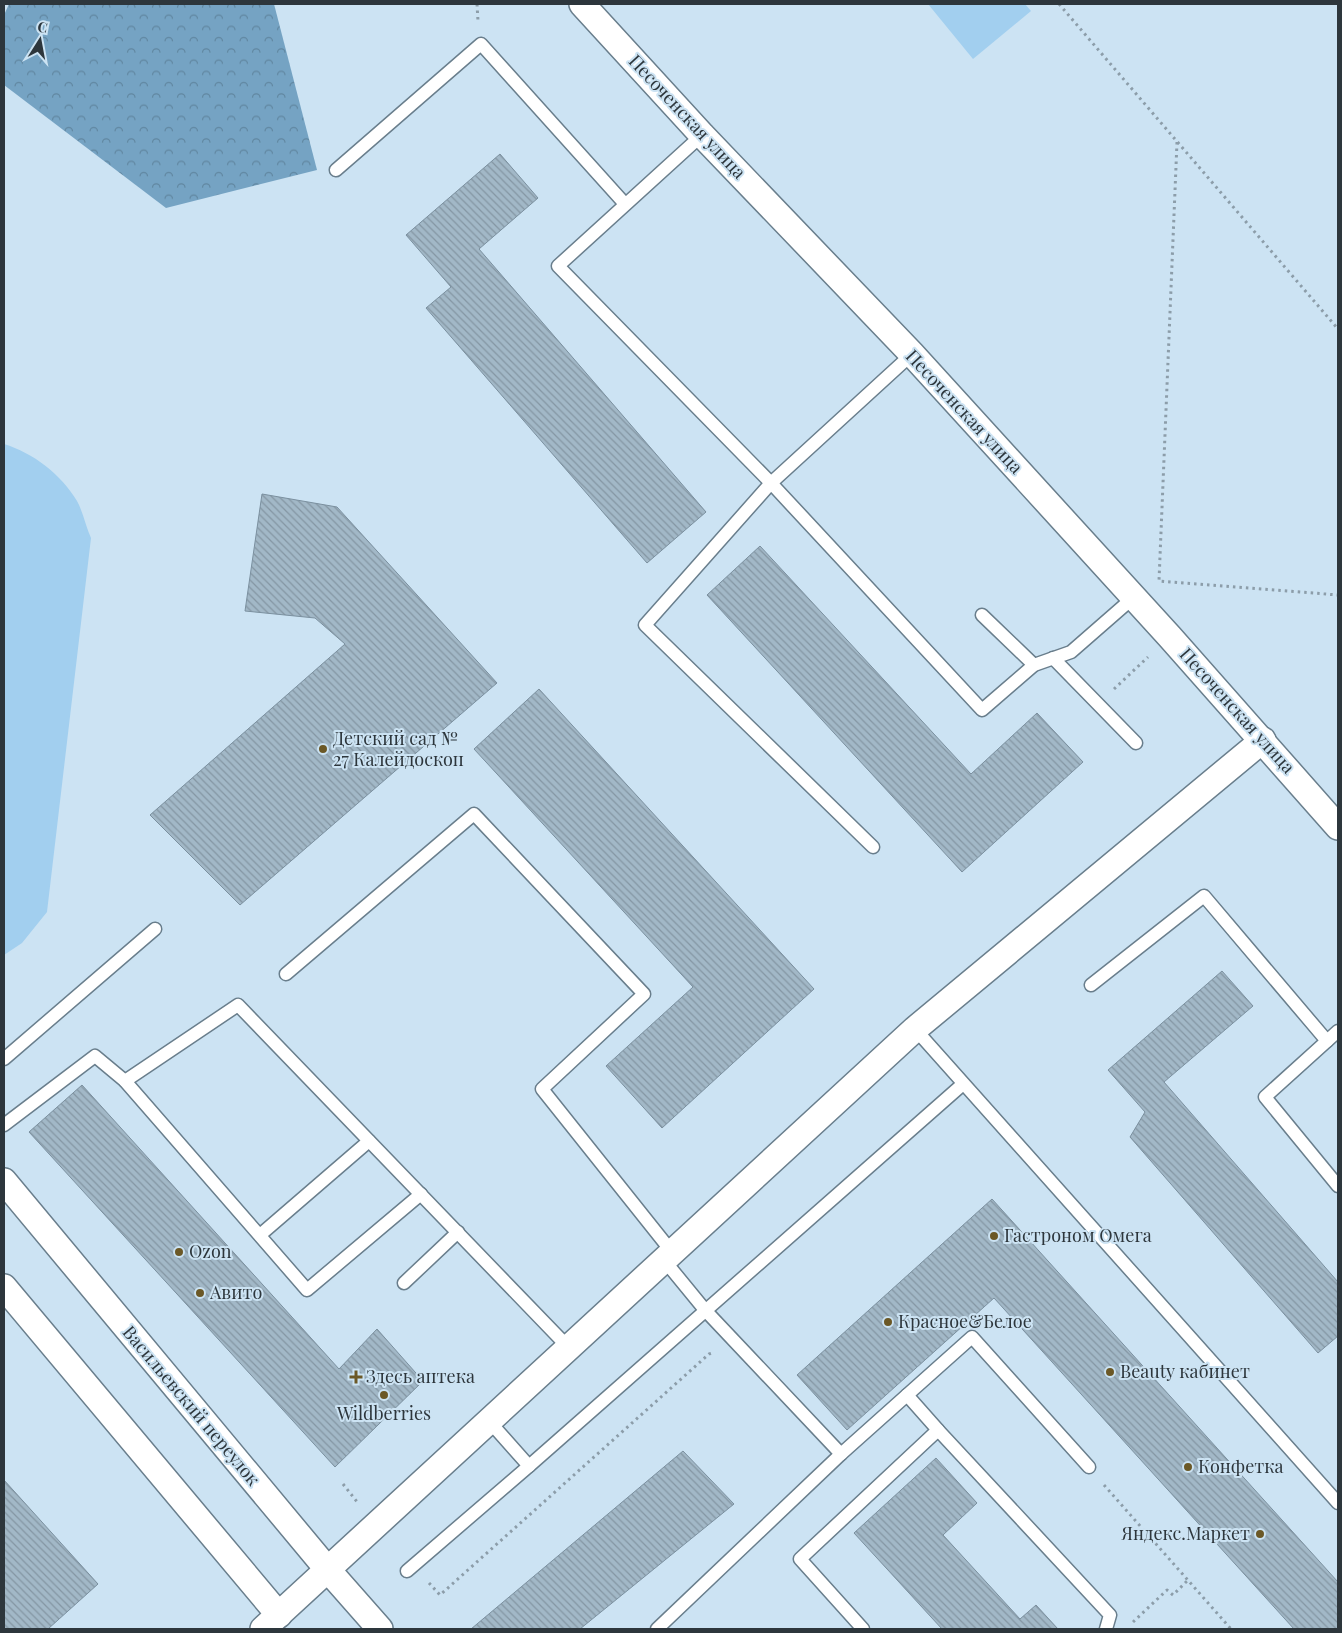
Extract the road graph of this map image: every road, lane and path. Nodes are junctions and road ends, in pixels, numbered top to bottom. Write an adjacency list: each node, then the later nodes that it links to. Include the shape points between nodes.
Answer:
1 (582, 4): 3 (street, Песоченская улица)
2 (1059, 4): 4 (path)
3 (702, 134): 6 (lane); 8 (street, Песоченская улица)
4 (1177, 142): 7 (path); 10 (path, via 1159,582)
5 (336, 170): 6 (lane, via 480,44)
6 (625, 204): 9 (lane, via 558,266)
7 (1338, 330)
8 (912, 354): 9 (lane); 11 (street, Песоченская улица)
9 (771, 483): 15 (lane, via 982,710); 20 (lane, via 645,625)
10 (1338, 595)
11 (1134, 598): 14 (lane, via 1071,652); 17 (street, Песоченская улица)
12 (982, 615): 15 (lane)
13 (1152, 654): 16 (path)
14 (1053, 658): 15 (lane); 16 (lane)
15 (1034, 665)
16 (1097, 704): 18 (lane)
17 (1263, 740): 19 (street, Песоченская улица); 24 (street)
18 (1136, 743)
19 (1338, 827)
20 (872, 847)
21 (155, 929): 27 (lane)
22 (286, 974): 37 (lane, via 474,814 644,994 542,1089)
23 (1091, 985): 26 (lane, via 1204,896)
24 (915, 1029): 29 (lane); 37 (street)
25 (1338, 1031): 26 (lane)
26 (1327, 1041): 33 (lane, via 1266,1097)
27 (4, 1059)
28 (125, 1080): 30 (lane, via 95,1056); 31 (lane, via 238,1005); 36 (lane)
29 (963, 1084): 40 (lane); 51 (lane)
30 (4, 1125)
31 (369, 1141): 34 (lane); 36 (lane)
32 (4, 1181): 54 (street, Васильевский переулок)
33 (1338, 1186)
34 (421, 1194): 35 (lane); 36 (lane, via 308,1290)
35 (458, 1232): 38 (lane); 41 (lane)
36 (260, 1235)
37 (668, 1256): 40 (lane); 41 (street)
38 (404, 1283)
39 (4, 1287): 57 (street)
40 (705, 1310): 46 (lane); 47 (lane)
41 (570, 1348): 44 (street)
42 (716, 1352): 53 (path, via 709,1354 440,1596)
43 (908, 1395): 45 (lane); 46 (lane); 48 (lane, via 972,1337)
44 (489, 1421): 47 (lane); 54 (street)
45 (938, 1430): 60 (lane, via 800,1559); 61 (lane, via 1110,1615)
46 (842, 1454): 59 (lane)
47 (529, 1466): 53 (lane)
48 (1089, 1467)
49 (1099, 1479): 55 (path)
50 (343, 1484): 52 (path)
51 (1338, 1503)
52 (362, 1507)
53 (410, 1568)
54 (328, 1570): 57 (street); 58 (street, Васильевский переулок)
55 (1188, 1580): 56 (path, via 1173,1595 1168,1590); 62 (path)
56 (1145, 1610)
57 (271, 1622)
58 (380, 1629)
59 (657, 1629)
60 (864, 1629)
61 (1106, 1629)
62 (1231, 1629)

